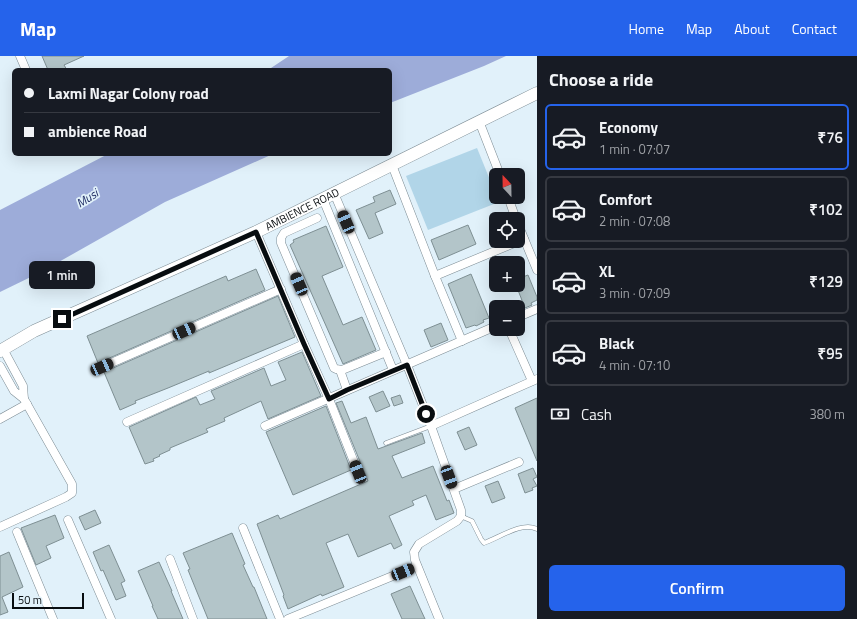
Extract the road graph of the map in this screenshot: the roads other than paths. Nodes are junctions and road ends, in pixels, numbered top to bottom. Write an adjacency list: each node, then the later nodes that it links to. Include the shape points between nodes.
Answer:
1 (20, 56): 2 (street)
2 (25, 68)
3 (536, 97): 4 (street, AMBIENCE ROAD)
4 (480, 121): 5 (street, AMBIENCE ROAD); 6 (street)
5 (392, 165): 7 (street, AMBIENCE ROAD); 14 (street)
6 (497, 168)
7 (334, 193): 8 (street, AMBIENCE ROAD); 24 (street)
8 (323, 199): 10 (street, AMBIENCE ROAD); 23 (street)
9 (317, 218): 27 (street, via 284,233 281,243 334,368)
10 (256, 232): 15 (street); 22 (street, AMBIENCE ROAD, via 34,332)
11 (525, 241): 13 (street)
12 (502, 248): 14 (street)
13 (537, 270)
14 (435, 276): 20 (street)
15 (280, 289): 21 (street); 26 (street)
16 (537, 309): 17 (street)
17 (525, 314)
18 (489, 329): 20 (street)
19 (513, 336): 29 (street)
20 (462, 341): 24 (street)
21 (304, 344): 31 (street); 34 (street)
22 (2, 350): 32 (street, via 23,386)
23 (386, 352): 27 (street); 28 (street)
24 (407, 365): 28 (street); 36 (street)
25 (0, 366): 32 (street, via 14,391)
26 (102, 367)
27 (340, 370): 30 (street)
28 (393, 370): 30 (street)
29 (535, 380): 36 (street)
30 (347, 390): 31 (street)
31 (329, 399): 35 (street); 39 (street)
32 (26, 401): 33 (street); 43 (street, via 72,484 72,493)
33 (0, 419)
34 (127, 422)
35 (265, 426)
36 (431, 426): 37 (lane); 40 (street)
37 (386, 443)
38 (520, 462): 40 (street)
39 (358, 472)
40 (454, 489): 41 (street)
41 (461, 514): 45 (lane, via 472,521 484,543 516,529); 48 (street, via 457,521 419,544 414,552)
42 (68, 520): 50 (street)
43 (0, 528)
44 (243, 528): 52 (street)
45 (537, 529)
46 (17, 532): 49 (street)
47 (170, 559): 51 (street)
48 (417, 566): 53 (street); 54 (street)
49 (53, 619)
50 (111, 619)
51 (193, 619)
52 (280, 619)
53 (288, 619)
54 (439, 619)

